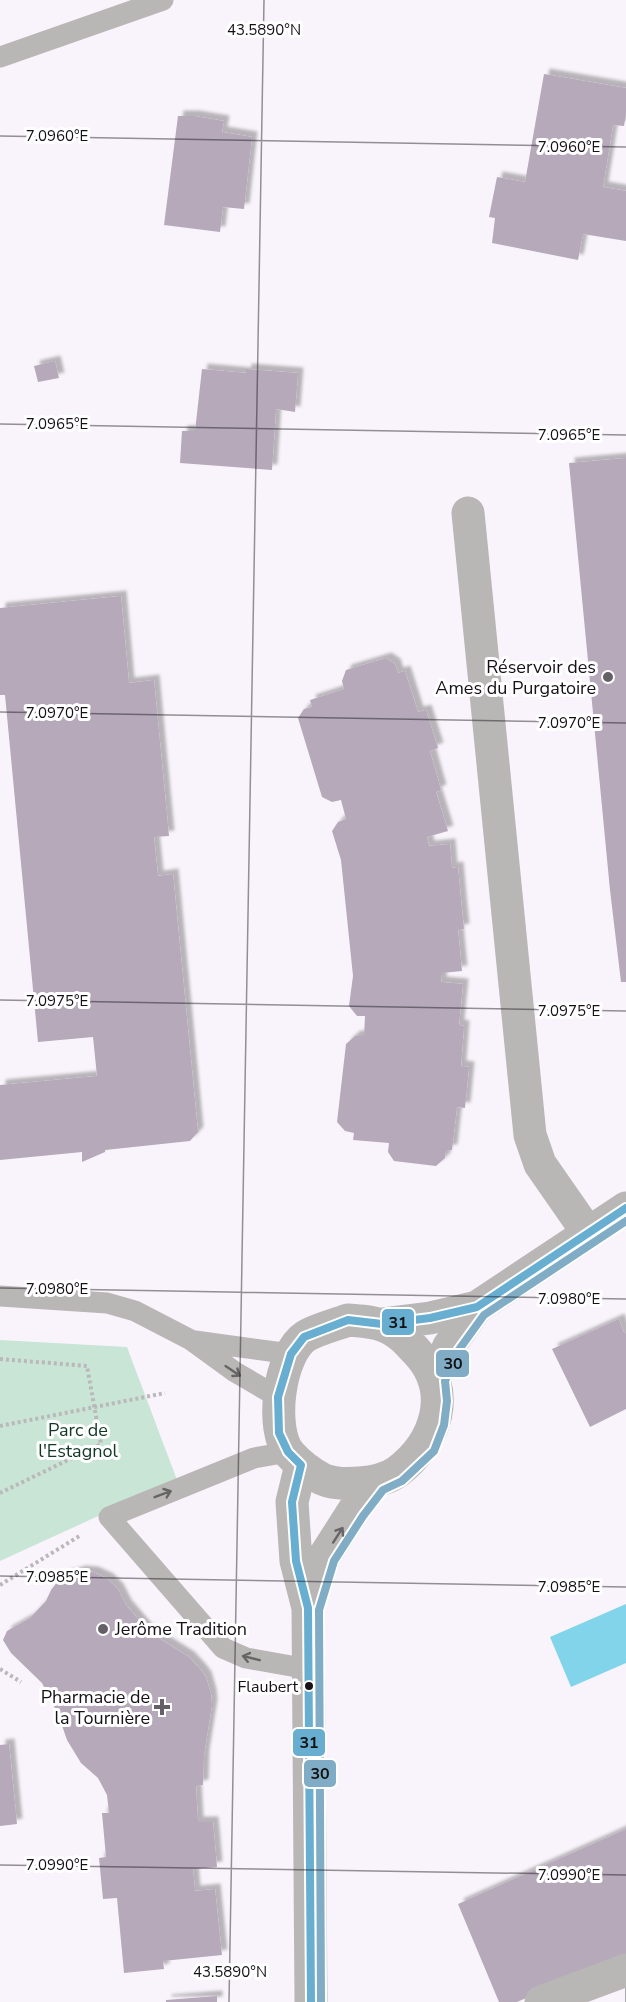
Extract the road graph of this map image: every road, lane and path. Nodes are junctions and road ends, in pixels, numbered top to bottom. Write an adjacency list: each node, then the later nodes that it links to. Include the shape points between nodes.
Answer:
1 (163, 0): 2 (lane)
2 (0, 57)
3 (468, 513): 5 (street, via 530,1135 540,1164)
4 (626, 1208): 5 (street)
5 (588, 1233): 7 (street)
6 (0, 1296): 9 (lane, via 107,1303 135,1311)
7 (477, 1307): 8 (street); 12 (street, via 449,1346)
8 (381, 1324): 10 (street, via 348,1320 304,1337); 12 (street, via 396,1331 426,1361)
9 (191, 1340): 10 (lane); 14 (lane, one-way to 14)
10 (291, 1354): 14 (street)
11 (0, 1359): 15 (path, via 87,1366)
12 (434, 1380): 18 (street, via 434,1424 425,1446 396,1473)
13 (165, 1393): 15 (path)
14 (278, 1397): 17 (street, via 279,1433)
15 (95, 1408): 16 (path); 19 (path, via 101,1444)
16 (0, 1426)
17 (295, 1459): 18 (street, via 323,1479 352,1484); 20 (lane, one-way to 17, via 254,1458); 22 (street, via 292,1502 296,1561)
18 (376, 1481): 22 (street, one-way to 18, via 324,1557)
19 (0, 1493)
20 (109, 1517): 21 (path); 24 (lane, one-way to 20, via 246,1658 223,1648)
21 (0, 1585)
22 (308, 1608): 24 (street)
23 (0, 1669): 25 (path)
24 (308, 1669): 27 (street)
25 (21, 1682)
26 (626, 1970): 28 (street)
27 (311, 2002)
28 (541, 2002)

